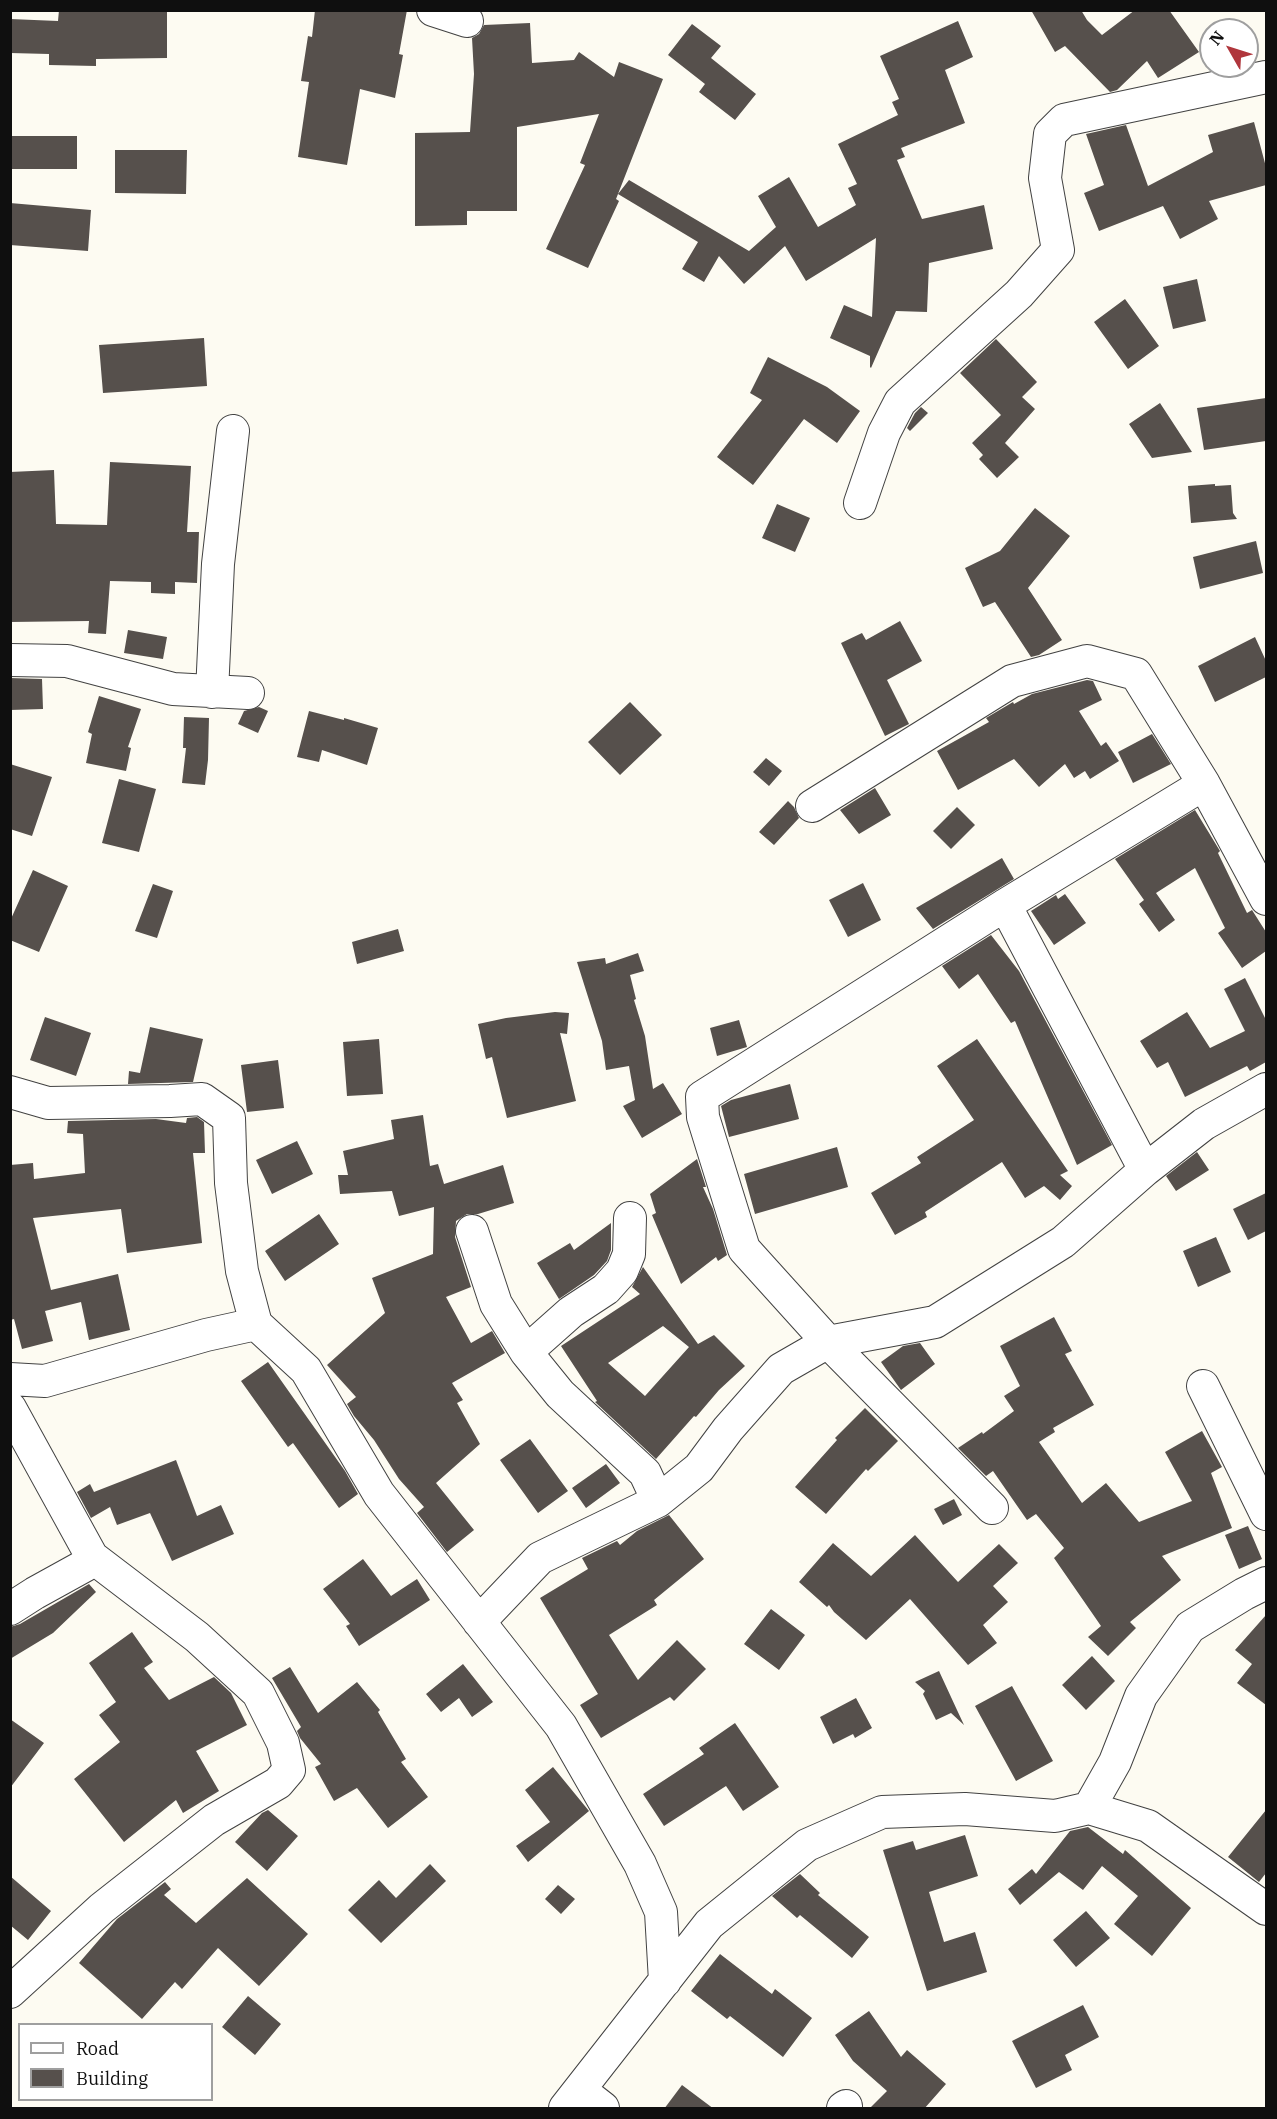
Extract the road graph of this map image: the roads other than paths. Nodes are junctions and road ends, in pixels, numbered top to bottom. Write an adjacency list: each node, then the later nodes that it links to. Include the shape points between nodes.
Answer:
1 (433, 10): 2 (street)
2 (467, 21)
3 (1266, 77): 5 (street, via 1064,120 1050,134 1045,178 1058,250 1019,294 900,402 884,433)
4 (233, 431): 7 (street, via 218,564)
5 (860, 503)
6 (10, 660): 7 (street, via 67,661 173,689)
7 (212, 692): 8 (street)
8 (248, 693)
9 (1204, 784): 10 (street, via 1136,674 1087,662 1012,681); 11 (street); 12 (street)
10 (812, 806)
11 (1266, 898)
12 (1005, 906): 15 (street); 19 (street, via 702,1097 703,1117 744,1249)
13 (1266, 1089): 15 (street, via 1204,1124)
14 (10, 1092): 18 (street, via 48,1103 202,1099 229,1118 231,1183 242,1271)
15 (1145, 1170): 19 (street, via 1063,1242 935,1322)
16 (630, 1218): 20 (street, via 630,1254 622,1271 606,1289 571,1312)
17 (472, 1231): 20 (street, via 496,1304)
18 (256, 1324): 21 (street, via 45,1381); 30 (street, via 306,1370 379,1494)
19 (828, 1342): 24 (street, via 781,1369 699,1468); 25 (street)
20 (526, 1352): 24 (street, via 560,1394 645,1473)
21 (10, 1379)
22 (1203, 1386): 26 (street)
23 (10, 1407): 27 (street)
24 (658, 1501): 30 (street, via 540,1558)
25 (992, 1508)
26 (1266, 1515)
27 (92, 1557): 29 (street, via 93,1561); 34 (street, via 197,1637 258,1693 283,1743 289,1770 278,1783 214,1820 102,1908)
28 (1266, 1584): 31 (street, via 1190,1627 1141,1696 1115,1762)
29 (10, 1609)
30 (479, 1622): 33 (street, via 561,1726 640,1864 661,1912)
31 (1089, 1808): 32 (street, via 1148,1826); 33 (street, via 1055,1816 965,1809 882,1812 807,1845 709,1924)
32 (1266, 1909)
33 (665, 1981): 35 (street)
34 (10, 1992)
35 (583, 2103)

